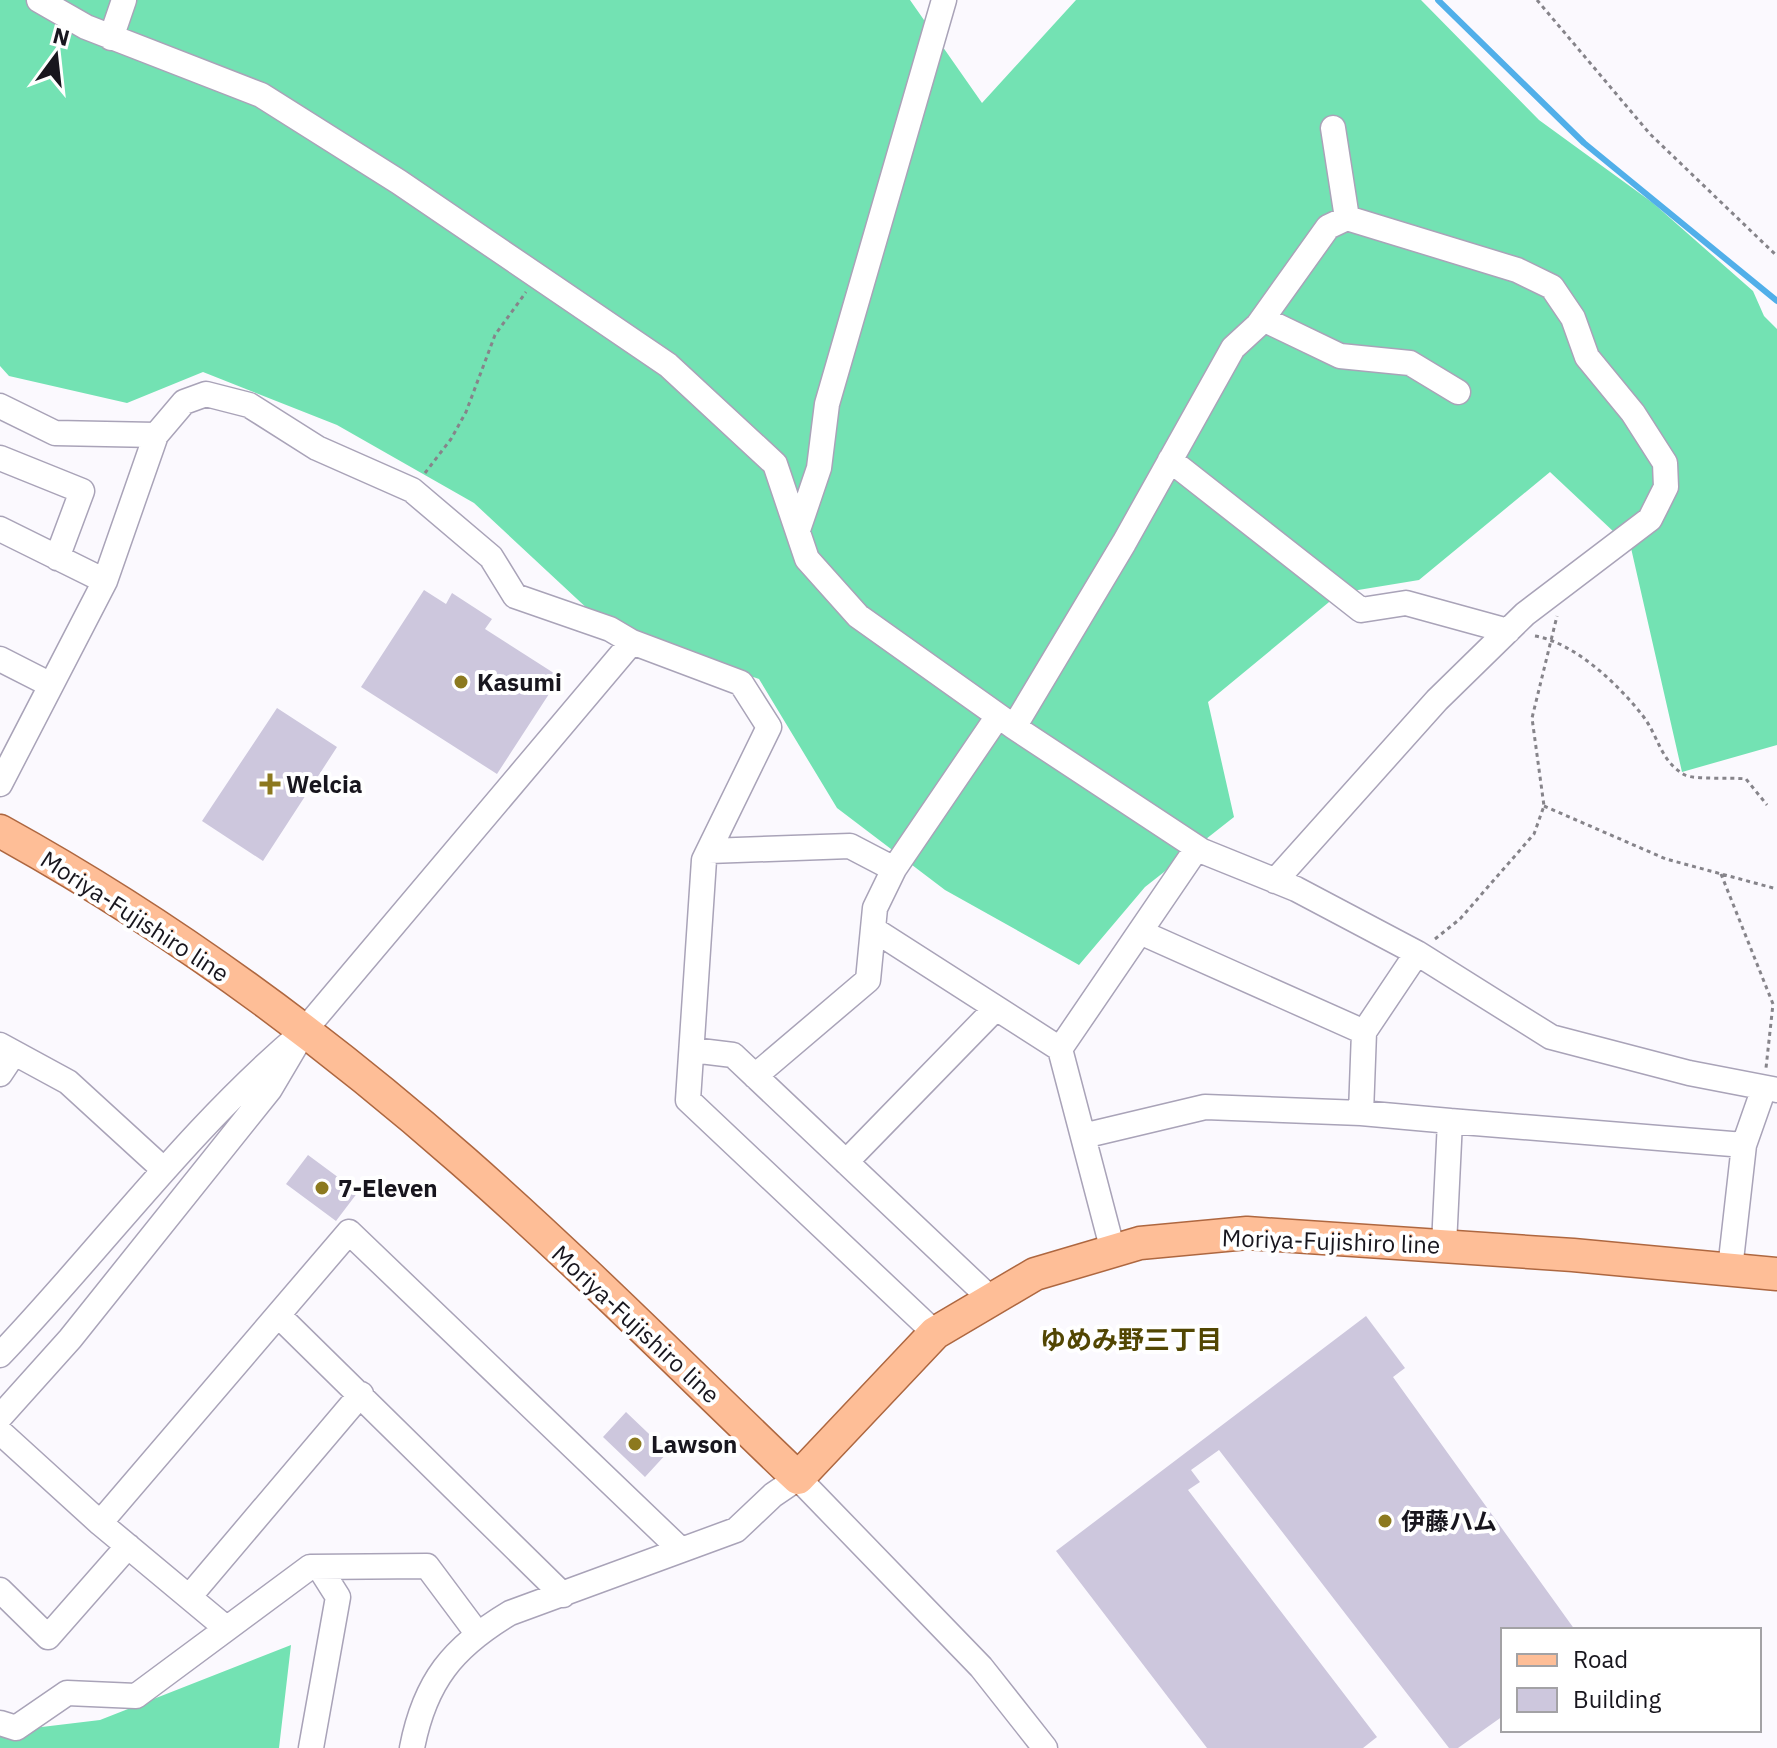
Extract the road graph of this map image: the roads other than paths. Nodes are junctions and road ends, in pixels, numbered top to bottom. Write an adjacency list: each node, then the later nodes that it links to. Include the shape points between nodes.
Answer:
1 (39, 0): 4 (street)
2 (124, 0): 4 (street)
3 (944, 0): 14 (street, via 827,404 819,468)
4 (111, 38): 14 (street, via 261,95 668,365 775,464)
5 (1333, 128): 6 (street)
6 (1347, 218): 7 (street, via 1328,227); 17 (street, via 1517,270 1552,287 1573,318 1587,357 1665,463 1666,487 1650,519)
7 (1263, 319): 8 (street, via 1340,356 1410,363); 12 (street, via 1233,348)
8 (1458, 392)
9 (0, 406): 10 (street, via 55,433)
10 (156, 435): 16 (street); 18 (street, via 184,402 206,394 249,405 317,448 412,490 491,557 515,596 610,629)
11 (0, 458): 15 (street, via 82,491)
12 (1170, 460): 17 (street, via 1361,610 1406,603); 21 (street)
13 (0, 529): 15 (street)
14 (798, 530): 21 (street, via 807,559 858,616)
15 (57, 558): 16 (street)
16 (105, 581): 20 (street)
17 (1508, 631): 27 (street, via 1437,700)
18 (632, 642): 25 (street, via 741,683 769,727); 32 (street)
19 (0, 659): 20 (street)
20 (51, 685): 22 (street)
21 (1006, 722): 24 (street); 26 (street)
22 (0, 784)
23 (0, 831): 32 (main road, Moriya-Fujishiro line, via 110,895)
24 (1197, 848): 27 (street); 29 (street)
25 (709, 851): 26 (street, via 850,846); 36 (street, via 704,860)
26 (894, 869): 28 (street, via 875,908)
27 (1275, 881): 30 (street)
28 (873, 929): 31 (street); 38 (street, via 868,980)
29 (1140, 932): 33 (street); 35 (street)
30 (1417, 953): 33 (street); 39 (street, via 1551,1037)
31 (996, 1008): 35 (street); 44 (street)
32 (303, 1032): 45 (street); 55 (street, via 270,1089 70,1339); 57 (main road, Moriya-Fujishiro line, via 464,1161)
33 (1364, 1032): 40 (street)
34 (7, 1049): 37 (street); 45 (street, via 68,1082)
35 (1060, 1049): 42 (street)
36 (692, 1050): 38 (street, via 733,1055); 52 (street, via 688,1100)
37 (0, 1074)
38 (755, 1076): 44 (street)
39 (1770, 1089): 43 (street)
40 (1361, 1113): 41 (street); 42 (street, via 1205,1107)
41 (1450, 1121): 43 (street); 46 (street)
42 (1083, 1136): 47 (street)
43 (1744, 1145): 48 (street)
44 (846, 1162): 50 (street)
45 (162, 1168): 53 (street)
46 (1444, 1245): 47 (main road, Moriya-Fujishiro line, via 1247,1233 1140,1243); 48 (main road, Moriya-Fujishiro line)
47 (1113, 1251): 50 (main road, Moriya-Fujishiro line, via 1035,1274)
48 (1730, 1269): 49 (main road, Moriya-Fujishiro line)
49 (1777, 1274)
50 (992, 1300): 52 (main road, Moriya-Fujishiro line)
51 (278, 1315): 54 (street); 58 (street); 60 (street, via 349,1232)
52 (935, 1333): 57 (main road, Moriya-Fujishiro line)
53 (0, 1355)
54 (361, 1394): 63 (street); 64 (street)
55 (0, 1417)
56 (0, 1432): 58 (street)
57 (798, 1478): 60 (street, via 736,1530); 70 (street, via 981,1667)
58 (100, 1523): 59 (street)
59 (128, 1546): 62 (street, via 48,1637); 64 (street)
60 (681, 1550): 63 (street)
61 (319, 1567): 65 (street, via 310,1567); 66 (street, via 427,1566); 68 (street, via 338,1597)
62 (0, 1590)
63 (563, 1595): 66 (street, via 510,1613)
64 (189, 1597): 65 (street)
65 (226, 1628): 67 (street, via 136,1696 67,1693 16,1728)
66 (477, 1633): 69 (street, via 461,1647 423,1703)
67 (0, 1723)
68 (311, 1748)
69 (412, 1748)
70 (1045, 1748)

